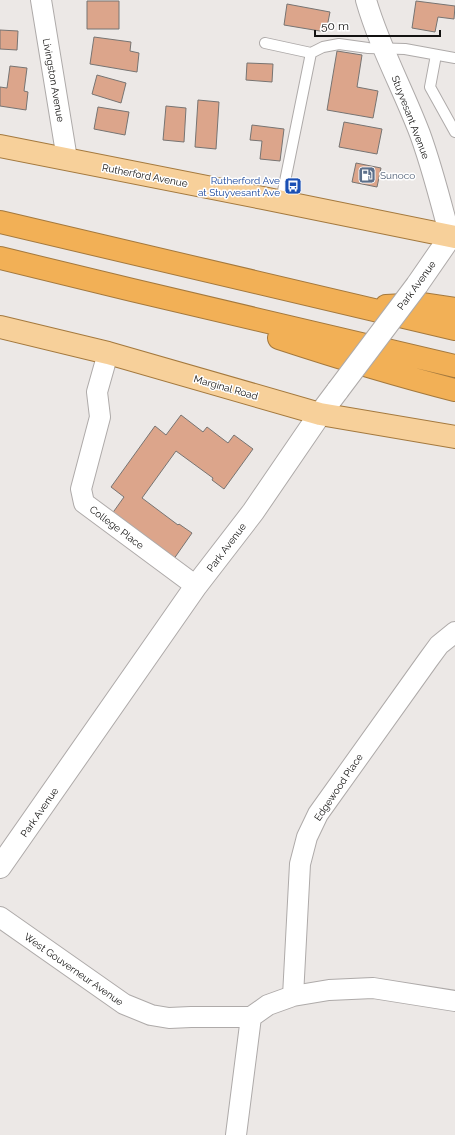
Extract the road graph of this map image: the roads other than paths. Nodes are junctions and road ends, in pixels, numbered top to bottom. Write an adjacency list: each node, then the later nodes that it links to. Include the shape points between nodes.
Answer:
1 (41, 0): 10 (street, Livingston Avenue)
2 (366, 0): 4 (street, Stuyvesant Avenue)
3 (265, 43): 5 (lane)
4 (383, 49): 5 (lane, via 339,44 323,47); 6 (lane, via 405,49); 13 (street, Stuyvesant Avenue, via 419,133)
5 (311, 53): 11 (lane)
6 (436, 55): 7 (lane); 8 (lane, via 430,87)
7 (455, 58)
8 (455, 132)
9 (0, 146): 10 (main road, Rutherford Avenue)
10 (67, 159): 11 (main road, Rutherford Avenue)
11 (281, 201): 13 (main road, Rutherford Avenue)
12 (0, 222): 16 (highway)
13 (453, 235): 23 (street, Park Avenue, bridge)
14 (0, 258): 15 (highway)
15 (132, 290): 21 (highway); 22 (highway, via 351,361)
16 (361, 307): 17 (highway, via 423,304); 19 (highway)
17 (455, 309)
18 (0, 327): 20 (main road, Marginal Road)
19 (455, 329)
20 (108, 353): 23 (main road, Marginal Road); 25 (street, College Place, via 97,392 100,417 81,489 84,503)
21 (455, 366)
22 (455, 390)
23 (320, 414): 24 (main road, Marginal Road); 25 (street, Park Avenue, via 253,512)
24 (455, 437)
25 (196, 586): 27 (street, Park Avenue)
26 (455, 632): 29 (street, Edgewood Place, via 439,645 428,660 318,814 307,837 300,864)
27 (0, 867)
28 (0, 917): 31 (street, West Gouverneur Avenue, via 124,1004 151,1015 170,1018)
29 (293, 996): 30 (street, via 329,990 373,988); 31 (street, via 268,1005)
30 (455, 1001)
31 (251, 1017): 32 (street)
32 (236, 1135)

